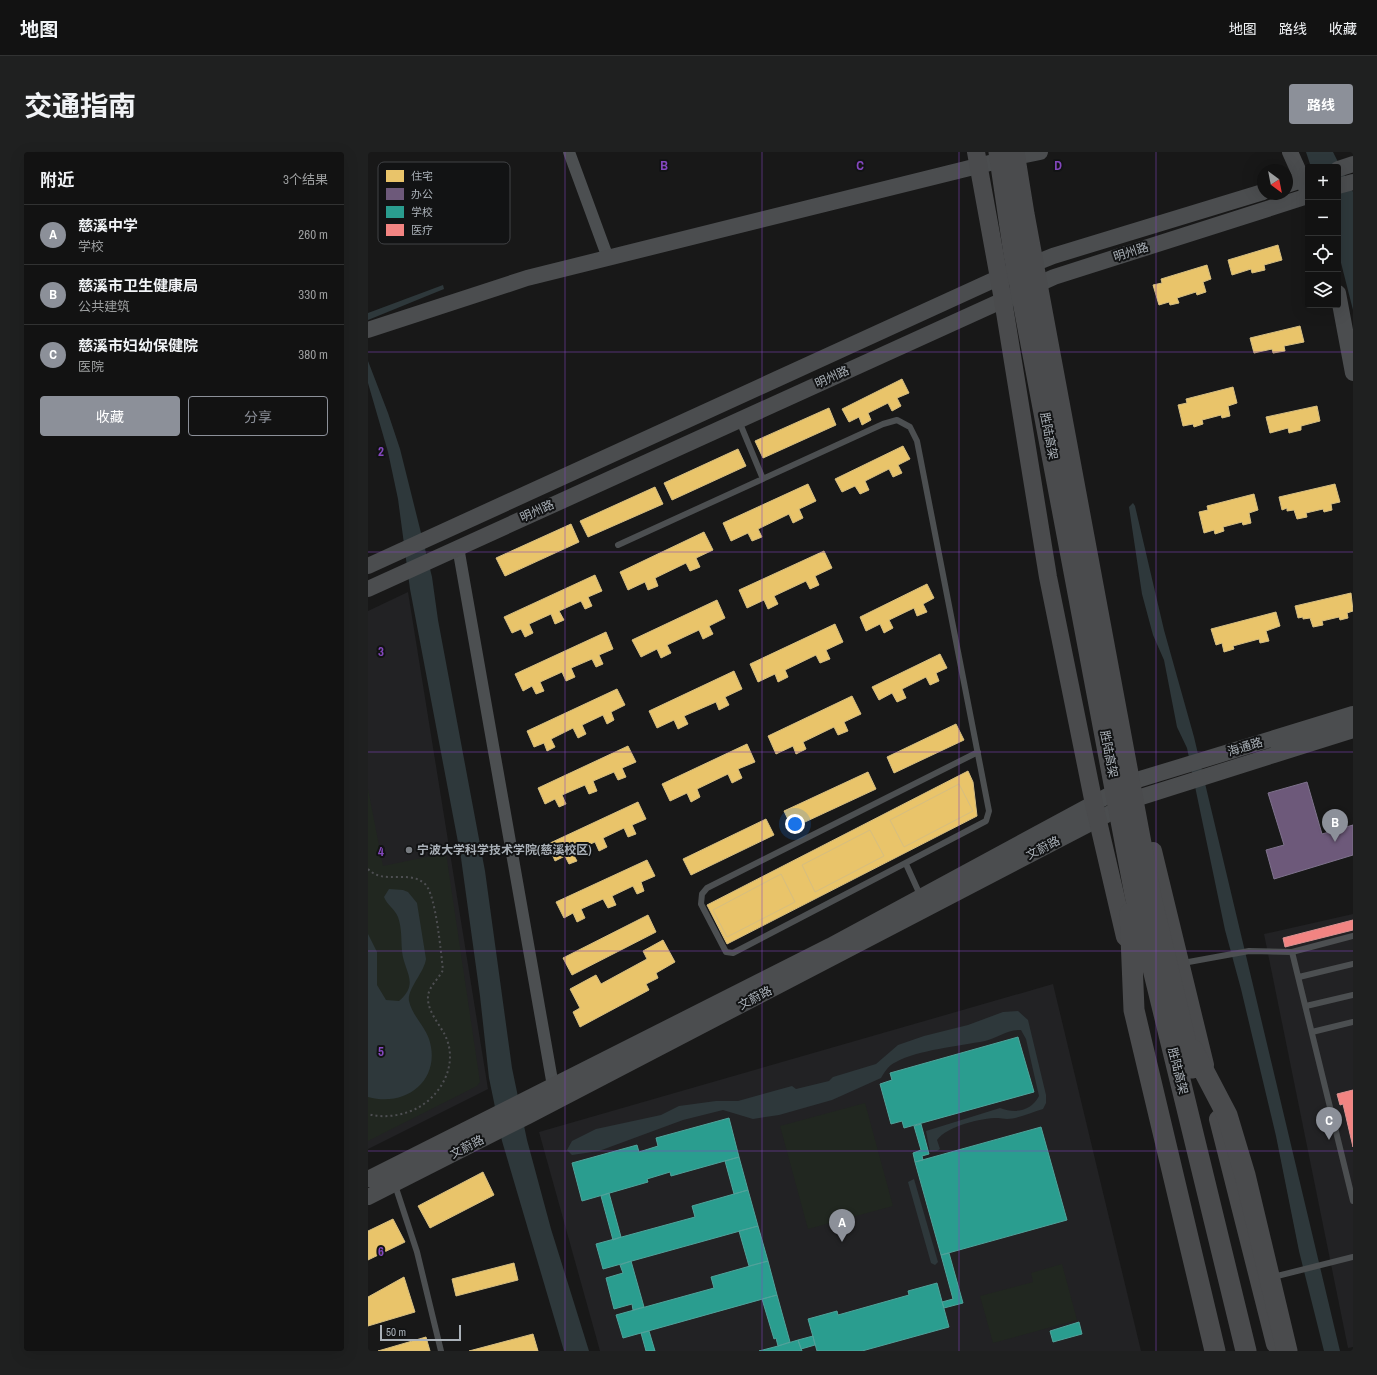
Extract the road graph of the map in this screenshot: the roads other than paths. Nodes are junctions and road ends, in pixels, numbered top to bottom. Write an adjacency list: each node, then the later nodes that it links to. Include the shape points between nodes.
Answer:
1 (569, 152): 15 (street)
2 (1040, 152): 4 (main road)
3 (1290, 152): 8 (main road)
4 (1008, 153): 5 (main road); 30 (main road, via 1028,263); 32 (highway, 胜陆高架, bridge, via 1014,254); 43 (highway, 胜陆高架, bridge, via 1024,214 1151,898)
5 (978, 159): 15 (main road); 16 (main road)
6 (1353, 164): 7 (main road)
7 (1341, 168)
8 (1305, 181)
9 (1353, 182): 12 (main road)
10 (1305, 183): 11 (main road)
11 (1293, 184)
12 (1341, 185)
13 (1257, 194): 16 (main road, 明州路, via 1053,256)
14 (1305, 197): 17 (main road, 明州路, via 1054,277)
15 (608, 258): 19 (main road, via 527,278)
16 (998, 278): 17 (main road); 25 (main road, 明州路)
17 (1003, 300): 21 (main road, 明州路); 31 (main road, via 1048,577)
18 (1341, 308): 20 (main road)
19 (368, 330)
20 (1353, 373)
21 (738, 420): 22 (lane); 24 (main road, 明州路)
22 (763, 479): 23 (lane); 29 (lane, via 883,424 897,420 910,427 917,441)
23 (618, 545)
24 (458, 547): 26 (main road, 明州路); 45 (street)
25 (368, 566)
26 (368, 589)
27 (1353, 714): 30 (main road, 海通路)
28 (1353, 730): 30 (main road, 海通路)
29 (978, 752): 33 (lane, via 989,811 986,821); 33 (lane, via 707,888 702,894 701,904 726,952 733,954)
30 (1139, 789): 31 (main road, 文蔚路); 37 (main road)
31 (1097, 811): 34 (main road, 文蔚路); 46 (main road, 文蔚路); 55 (main road, via 1136,989)
32 (1128, 855): 54 (highway, bridge, via 1134,1010); 56 (highway, 胜陆高架, bridge, via 1135,895)
33 (906, 864): 34 (lane)
34 (921, 896): 45 (main road, 文蔚路, via 830,946)
35 (1353, 936): 36 (lane)
36 (1292, 952): 37 (lane, via 1249,950); 39 (lane)
37 (1179, 963): 58 (main road)
38 (1353, 964): 39 (lane)
39 (1299, 977): 41 (lane)
40 (1353, 995): 41 (lane)
41 (1306, 1006): 44 (lane)
42 (1353, 1022): 44 (lane)
43 (1183, 1031): 52 (highway, bridge, via 1227,1115 1245,1175); 57 (highway, 胜陆高架, bridge)
44 (1312, 1032): 50 (lane)
45 (553, 1086): 46 (main road, 文蔚路)
46 (522, 1111): 47 (main road, 文蔚路); 48 (main road, 文蔚路)
47 (368, 1178)
48 (394, 1184): 49 (main road, 文蔚路); 53 (lane, via 417,1252)
49 (368, 1197)
50 (1353, 1201)
51 (1353, 1257): 52 (lane)
52 (1270, 1278): 59 (highway, bridge)
53 (441, 1351)
54 (1215, 1351)
55 (1224, 1351)
56 (1246, 1351)
57 (1260, 1351)
58 (1277, 1351)
59 (1287, 1351)

